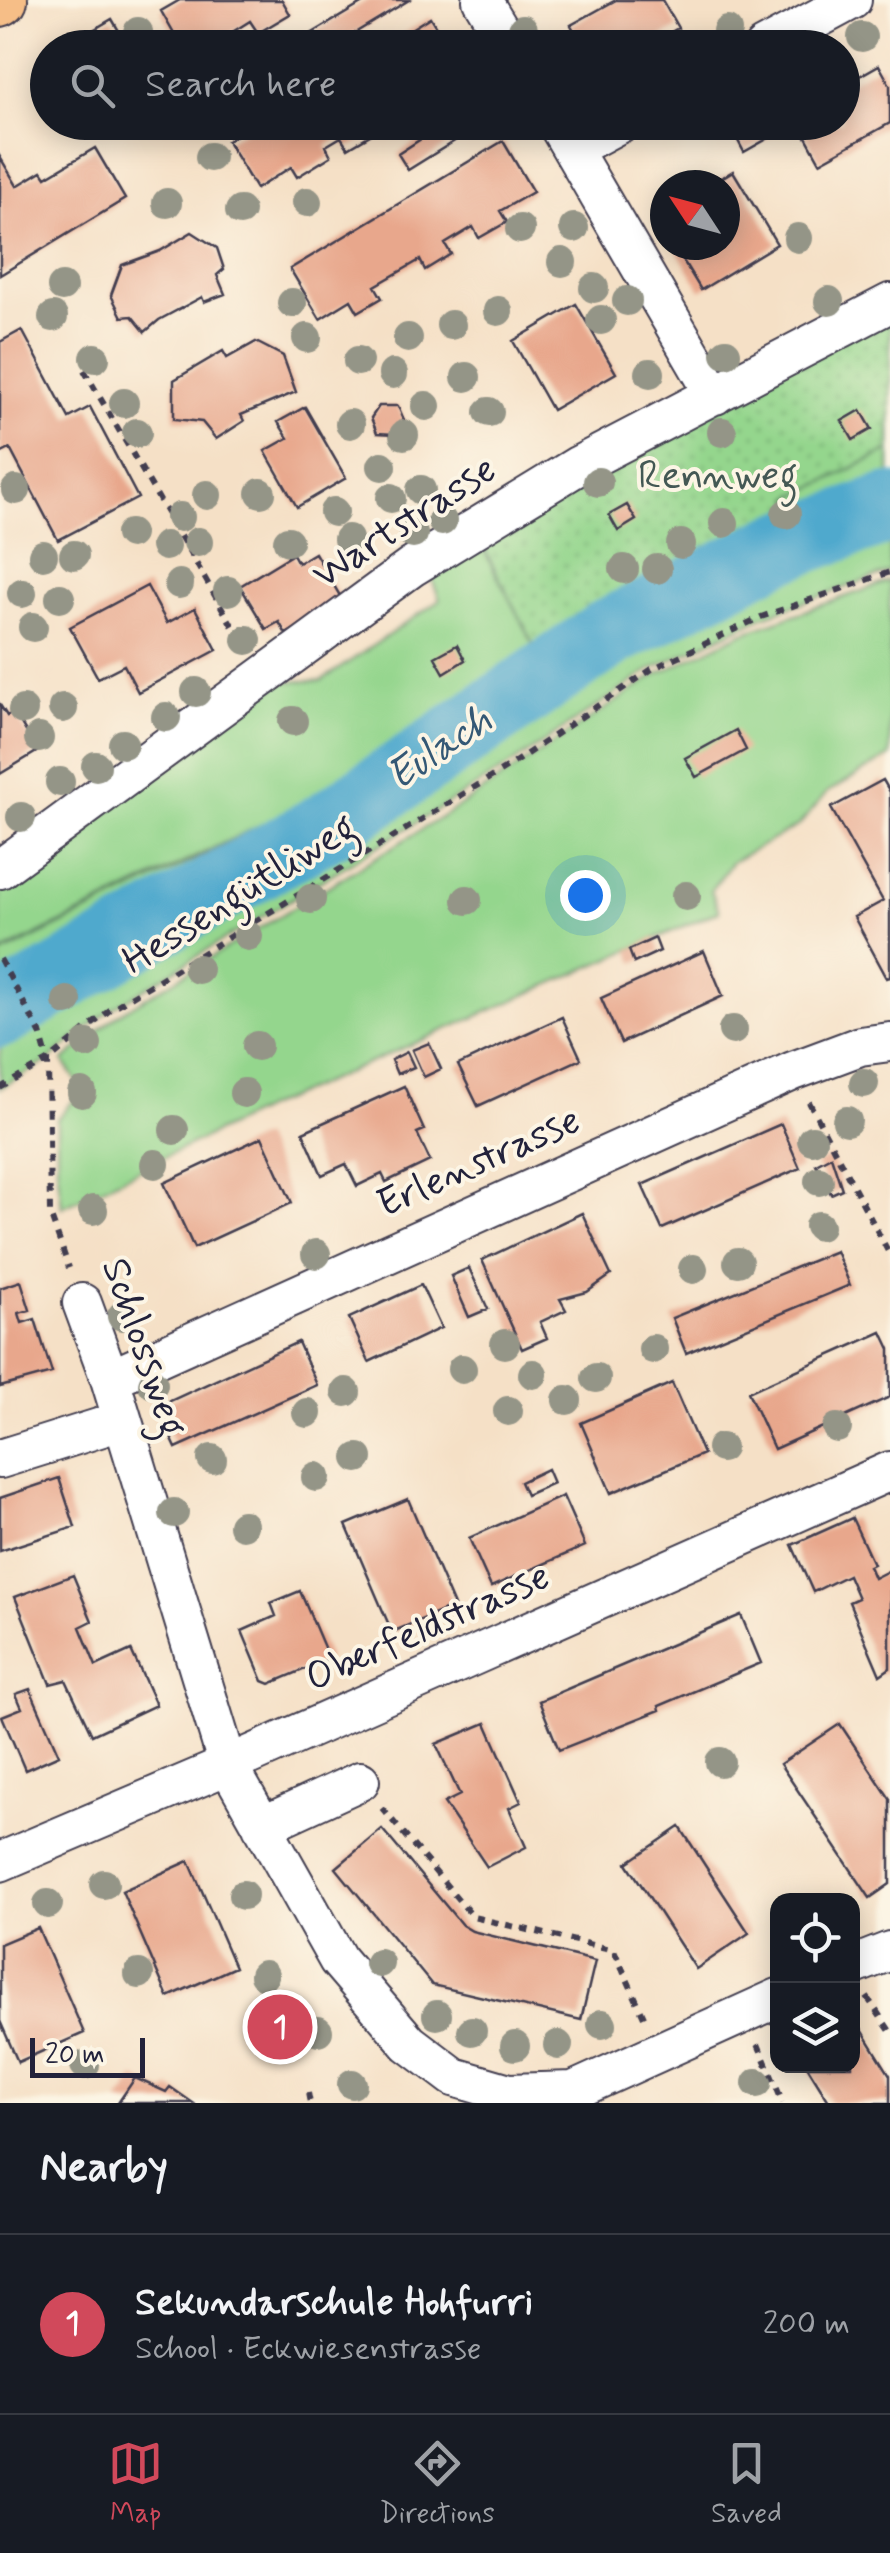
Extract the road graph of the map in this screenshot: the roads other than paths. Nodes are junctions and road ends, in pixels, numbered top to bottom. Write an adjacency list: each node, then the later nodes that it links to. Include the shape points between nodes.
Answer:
1 (482, 0): 3 (street)
2 (852, 0): 4 (street)
3 (500, 30)
4 (796, 30)
5 (566, 140): 7 (street)
6 (890, 303): 7 (street, Wartstrasse)
7 (714, 394): 8 (street, Wartstrasse, via 579,465 427,558)
8 (0, 868)
9 (890, 1042): 11 (street, Erlenstrasse, via 792,1071)
10 (82, 1302): 11 (street, Schlossweg)
11 (110, 1379): 12 (street, Schlossweg)
12 (121, 1421): 13 (street); 15 (street, Schlossweg)
13 (0, 1459)
14 (890, 1472): 15 (street, Oberfeldstrasse)
15 (228, 1766): 17 (street, Schlossweg); 18 (street, Oberfeldstrasse)
16 (360, 1781): 17 (street)
17 (262, 1826): 21 (street, Schlossweg, via 338,1960 409,2043 454,2077 508,2093 573,2090)
18 (0, 1862)
19 (890, 1951): 20 (street)
20 (860, 1963)
21 (760, 2005)

